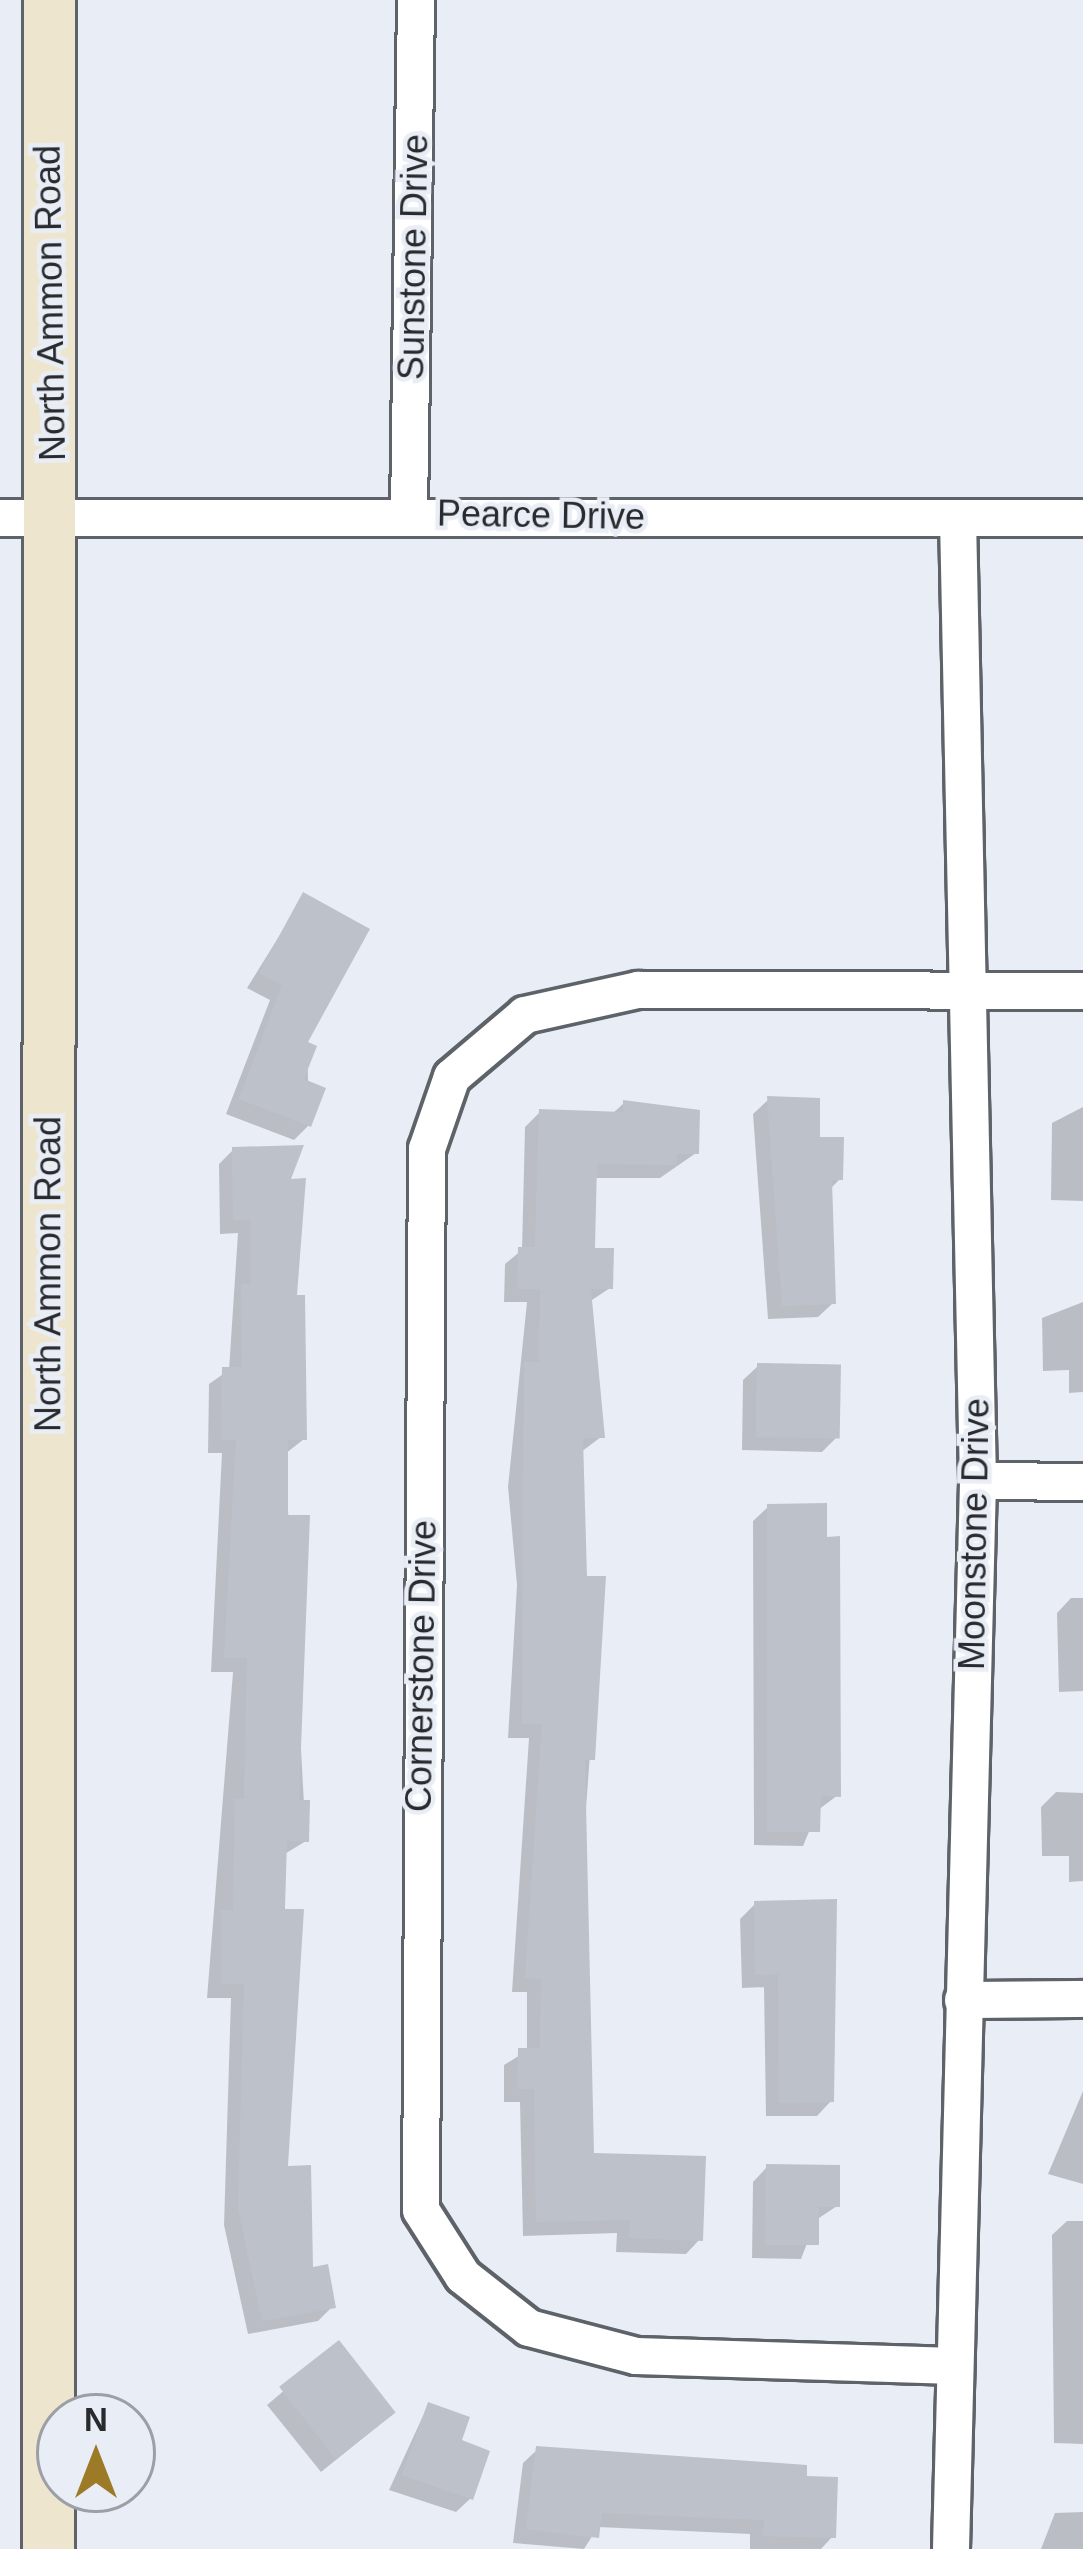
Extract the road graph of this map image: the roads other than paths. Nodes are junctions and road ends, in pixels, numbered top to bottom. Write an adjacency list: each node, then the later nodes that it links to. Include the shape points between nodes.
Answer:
1 (49, 0): 5 (main road, North Ammon Road)
2 (416, 0): 3 (street, Sunstone Drive)
3 (409, 514): 5 (street, Pearce Drive); 7 (street, Pearce Drive)
4 (0, 518): 5 (street, Pearce Drive)
5 (53, 518): 15 (main road, North Ammon Road)
6 (1083, 518): 7 (street, Pearce Drive)
7 (958, 519): 8 (street, Moonstone Drive)
8 (970, 990): 9 (street, Cornerstone Drive); 10 (street, Moonstone Drive); 14 (street, Cornerstone Drive, via 638,990 524,1016 452,1077 427,1148 418,1963 422,2210 463,2276 529,2328 636,2356)
9 (1083, 991)
10 (978, 1480): 11 (street); 12 (street, Moonstone Drive)
11 (1083, 1482)
12 (963, 2000): 13 (street); 14 (street, Moonstone Drive)
13 (1083, 2000)
14 (955, 2366): 16 (street, Moonstone Drive)
15 (49, 2549)
16 (951, 2549)

